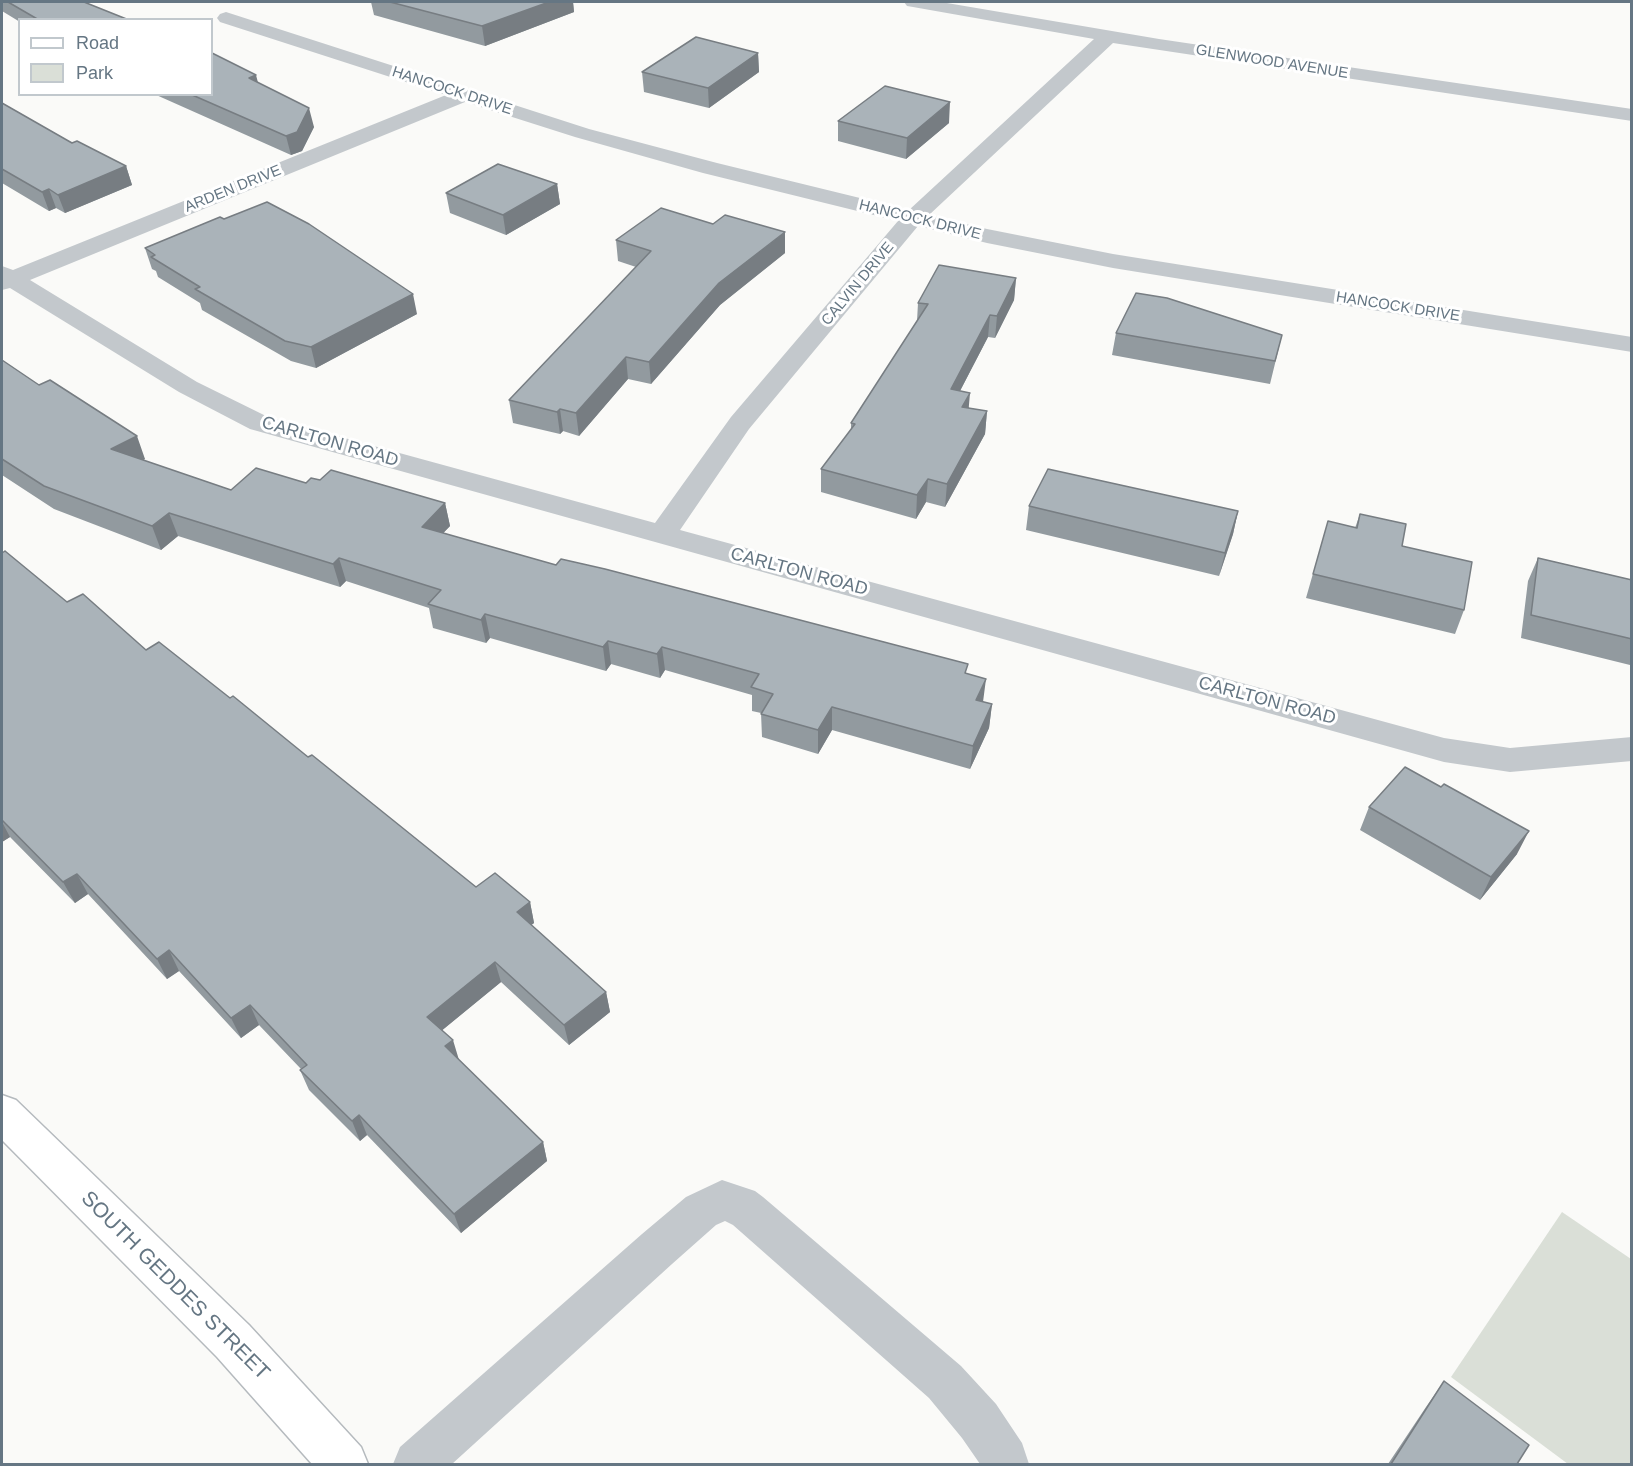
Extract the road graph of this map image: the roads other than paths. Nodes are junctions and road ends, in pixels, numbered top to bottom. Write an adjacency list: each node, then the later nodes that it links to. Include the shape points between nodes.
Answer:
1 (913, 2): 3 (street, GLENWOOD AVENUE)
2 (226, 18): 4 (street, HANCOCK DRIVE)
3 (1110, 35): 5 (street, GLENWOOD AVENUE); 6 (street, CALVIN DRIVE)
4 (464, 95): 6 (street, HANCOCK DRIVE, via 592,136); 7 (street, ARDEN DRIVE)
5 (1632, 115)
6 (913, 218): 8 (street, HANCOCK DRIVE, via 1113,261); 9 (street, CALVIN DRIVE, via 740,423)
7 (5, 278): 9 (street, CARLTON ROAD, via 188,387 259,423)
8 (1632, 345)
9 (662, 534): 10 (street, CARLTON ROAD, via 1444,750 1510,760)
10 (1632, 749)
11 (2, 1113): 12 (main road, SOUTH GEDDES STREET, via 233,1341)
12 (344, 1464)
13 (417, 1464): 14 (street, via 657,1249 701,1211 722,1200 748,1211 945,1382 979,1421)
14 (1005, 1464)

